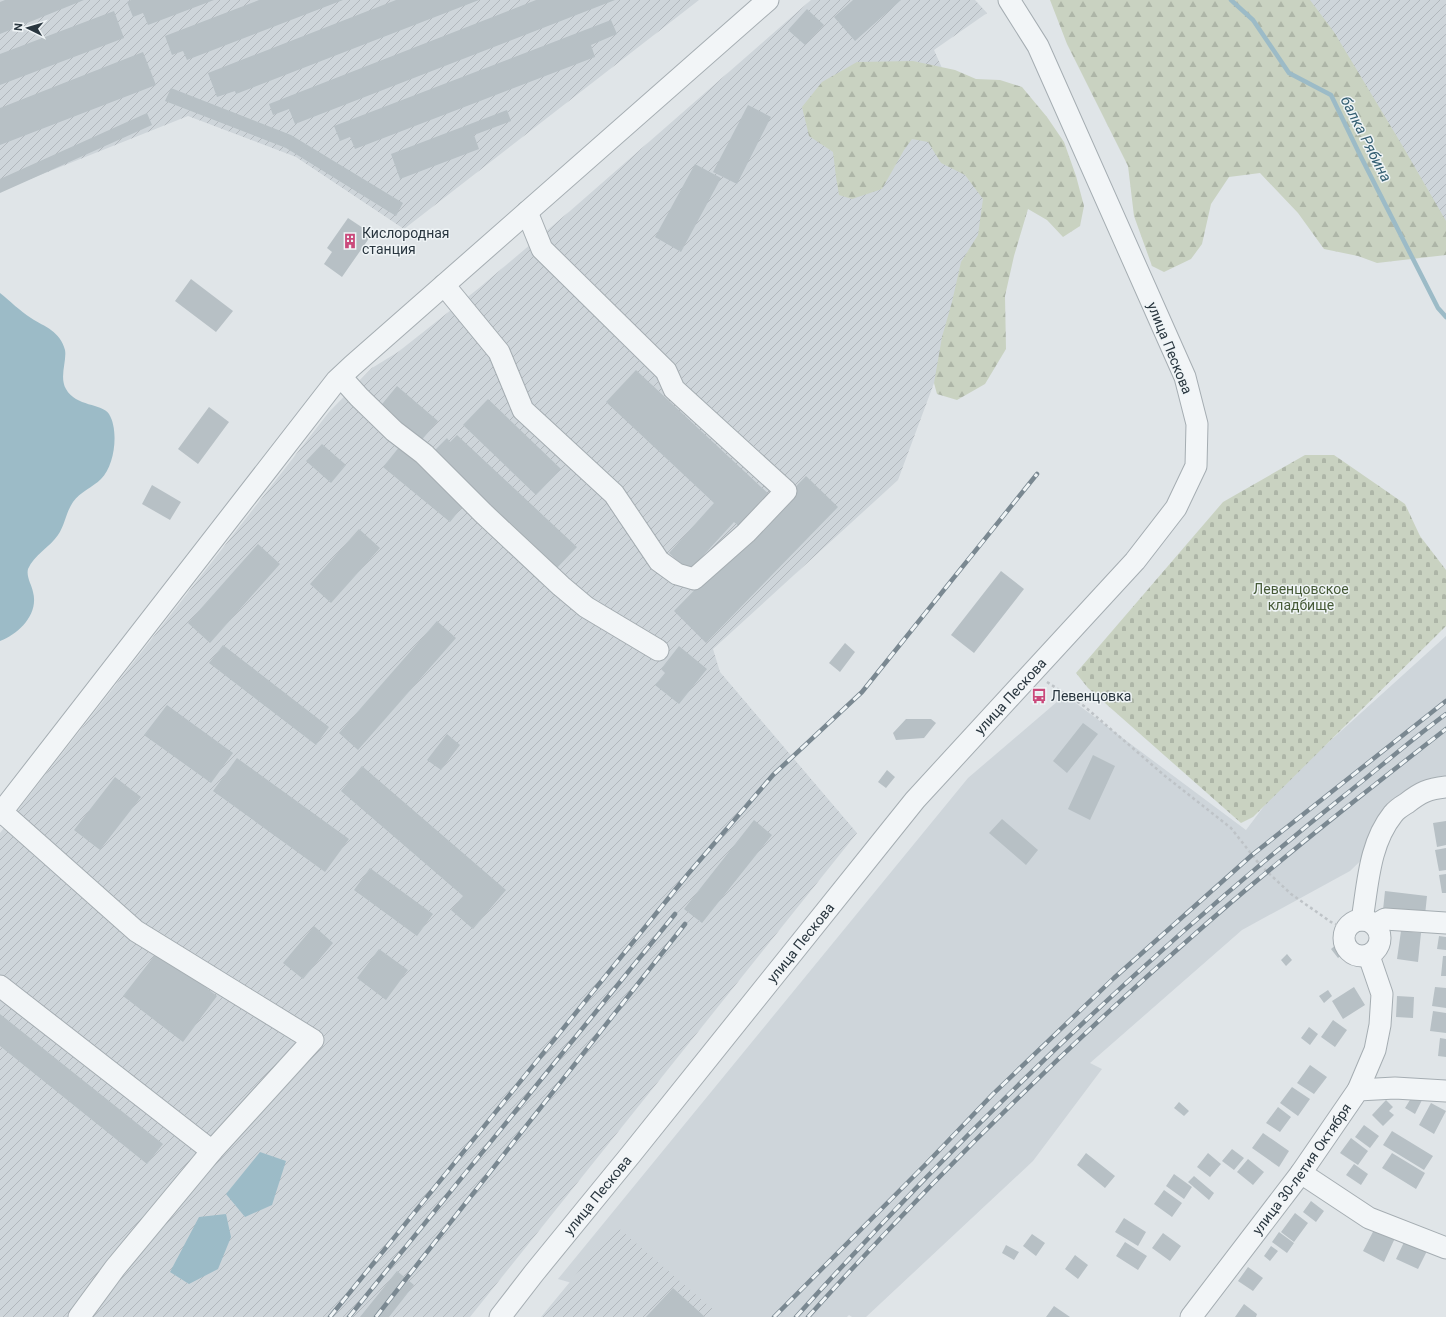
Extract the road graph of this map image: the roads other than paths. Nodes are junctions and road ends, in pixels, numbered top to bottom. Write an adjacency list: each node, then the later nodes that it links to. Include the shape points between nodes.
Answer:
1 (768, 0): 3 (street)
2 (1009, 0): 19 (street, улица Пескова, via 1038,46 1185,377 1197,424 1196,466 1176,508 1135,561 915,800)
3 (527, 212): 4 (street); 4 (street, via 542,249 666,372 674,389 786,491 746,533 694,579 677,574 659,561 614,494 523,410 499,352)
4 (444, 284): 5 (street)
5 (341, 377): 6 (street, via 359,398 394,431 424,454 561,586 586,607); 8 (street)
6 (658, 650)
7 (1446, 787): 10 (street, via 1420,792 1394,813 1380,834 1371,861)
8 (1, 813): 15 (street, via 136,930 313,1040)
9 (1446, 923): 10 (street, via 1385,919)
10 (1361, 925): 11 (street, via 1380,931 1380,945); 11 (street, via 1344,936 1345,944 1355,955)
11 (1370, 956): 13 (street, via 1382,994 1380,1025 1375,1050)
12 (0, 986): 15 (street)
13 (1358, 1090): 14 (street, улица 30-летия Октября, via 1395,1088); 16 (street, улица 30-летия Октября)
14 (1446, 1091)
15 (212, 1151): 18 (street, via 115,1268)
16 (1301, 1172): 17 (street, via 1369,1218); 20 (street, улица 30-летия Октября)
17 (1446, 1248)
18 (79, 1317)
19 (500, 1317)
20 (1191, 1317)

